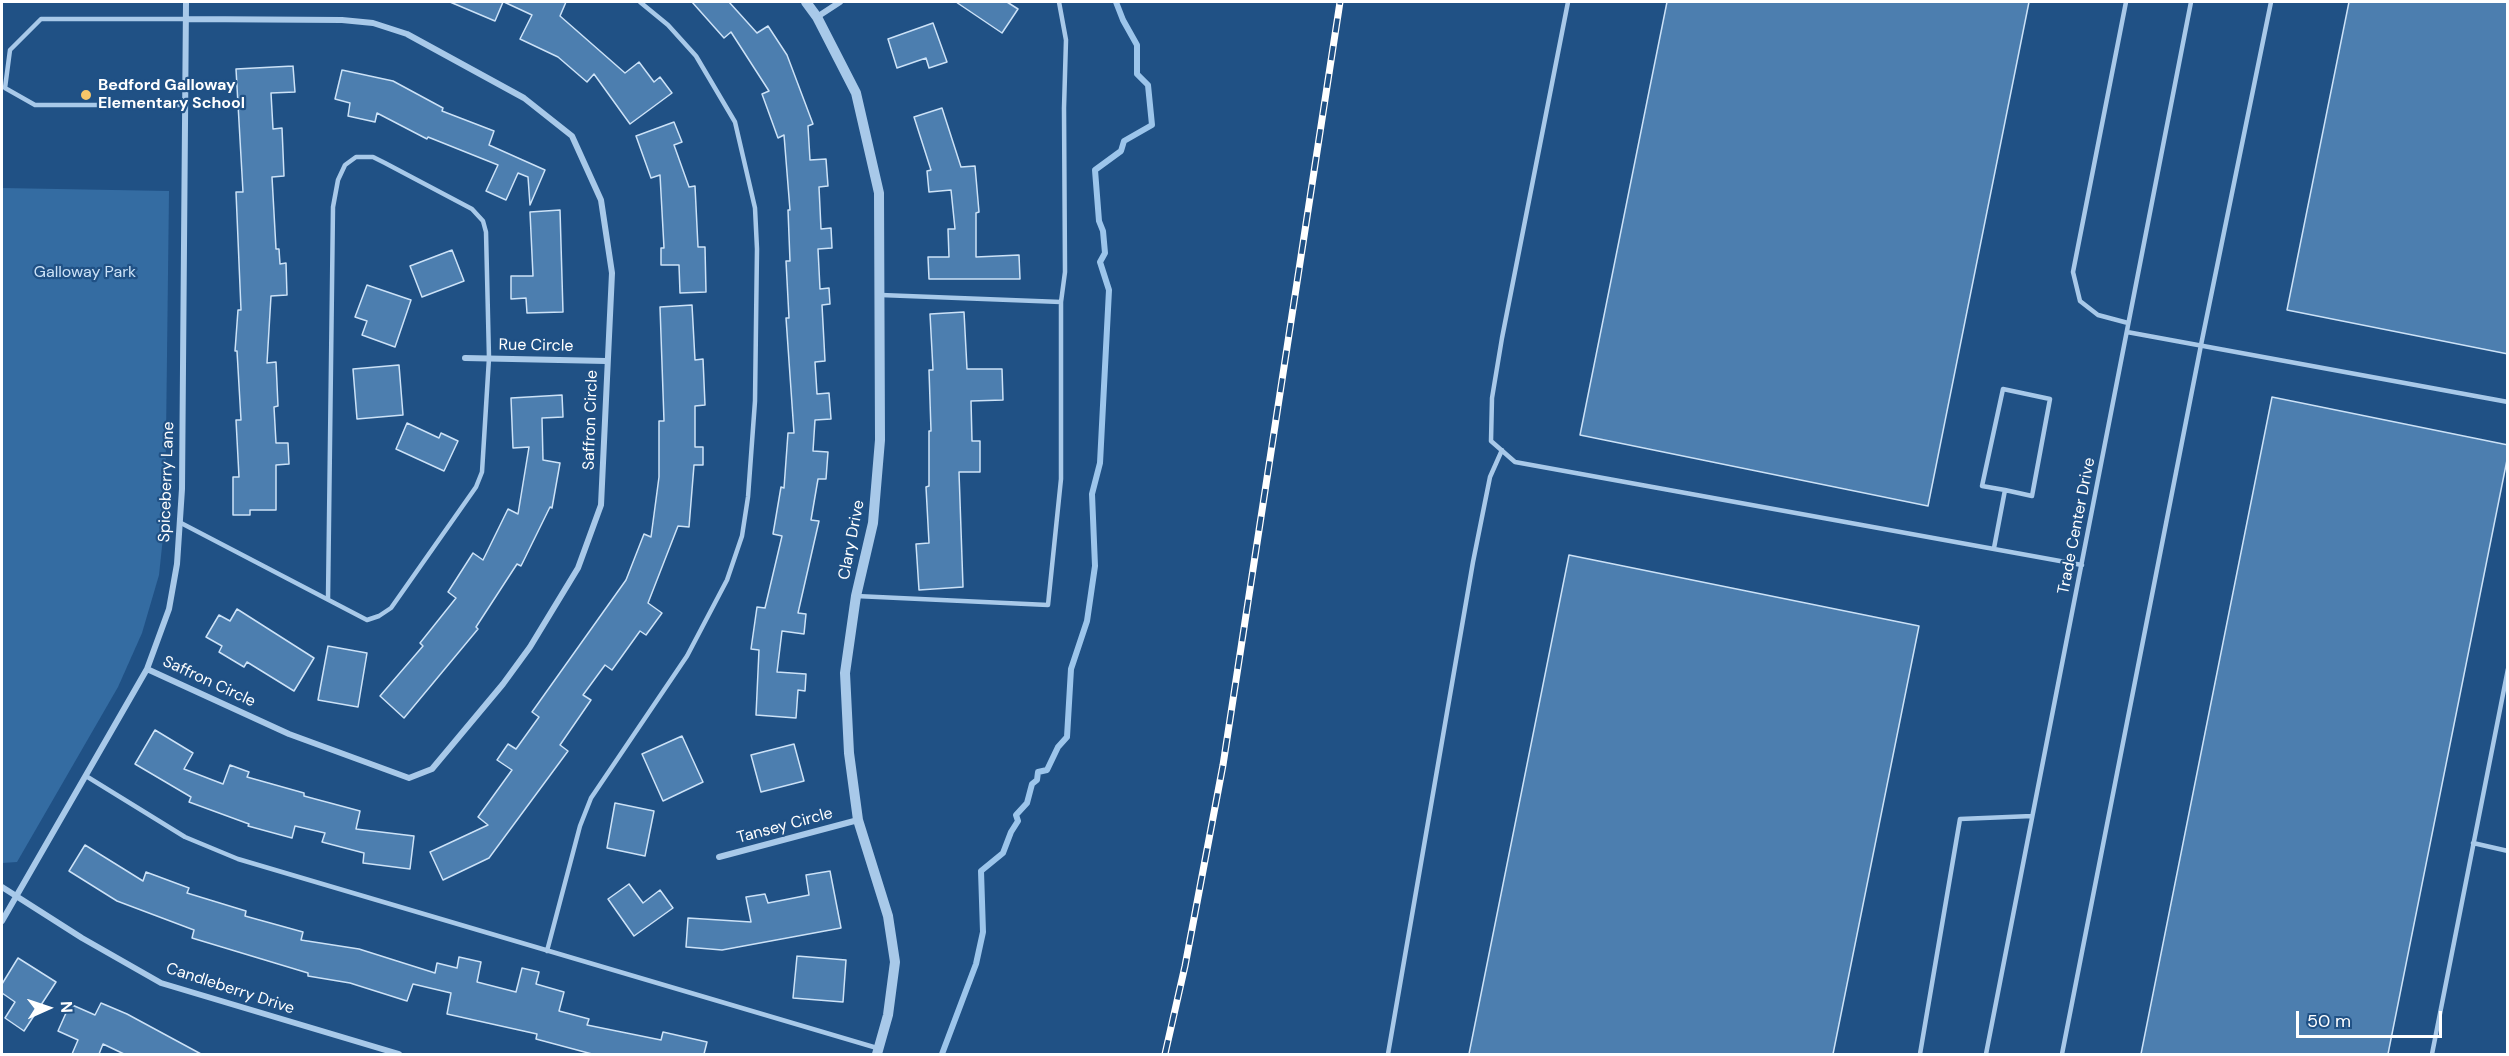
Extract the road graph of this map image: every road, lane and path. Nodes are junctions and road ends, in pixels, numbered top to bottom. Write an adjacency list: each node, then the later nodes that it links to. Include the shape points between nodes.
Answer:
1 (186, 2): 11 (street, Spiceberry Lane)
2 (640, 2): 40 (lane, via 696,56 735,122 755,208 755,390 748,497 742,536 728,580 687,656 591,798)
3 (806, 2): 10 (street, Clary Drive)
4 (840, 2): 10 (street)
5 (1059, 2): 14 (lane, via 1066,40 1065,272)
6 (1568, 2): 22 (lane, via 1492,398 1491,441)
7 (2126, 2): 15 (lane, via 2073,272 2080,301 2098,315)
8 (2191, 2): 15 (lane, Trade Center Drive)
9 (2271, 2): 17 (lane)
10 (817, 17): 13 (street, Clary Drive, via 856,93 879,193)
11 (186, 19): 12 (street, Spiceberry Lane); 12 (lane, via 41,19 10,50 5,88 35,105); 20 (street, Saffron Circle, via 373,23 407,34 524,98 572,136 601,200 612,273)
12 (185, 105): 24 (street, Spiceberry Lane)
13 (881, 295): 14 (lane); 27 (street, Clary Drive, via 880,440 873,523)
14 (1061, 302): 27 (lane, via 1061,479 1048,605)
15 (2128, 323): 16 (lane, Trade Center Drive)
16 (2127, 332): 17 (lane); 26 (lane, Trade Center Drive)
17 (2200, 345): 21 (lane); 46 (lane)
18 (465, 358): 19 (street, Rue Circle)
19 (489, 358): 20 (street, Rue Circle); 28 (lane, via 482,472 476,487 391,608 367,620); 28 (lane, via 483,220 472,209 373,157 356,157 345,165 338,180 333,207)
20 (606, 361): 29 (street, Saffron Circle, via 602,505 578,568 516,665 432,769 409,778 289,734)
21 (2508, 402)
22 (1502, 450): 25 (lane, via 1515,462); 43 (lane, via 1490,477 1473,562)
23 (2006, 490): 23 (lane, via 1982,486 2003,389 2050,399 2032,496); 25 (lane)
24 (181, 523): 28 (lane); 29 (street, Spiceberry Lane, via 169,609)
25 (1994, 548): 26 (lane)
26 (2082, 564): 32 (lane, Trade Center Drive)
27 (856, 596): 33 (street, Clary Drive, via 845,673 849,753)
28 (328, 599)
29 (147, 669): 31 (street, Spiceberry Lane)
30 (2508, 669): 34 (lane)
31 (86, 776): 38 (street, Spiceberry Lane); 40 (lane, via 185,837 238,859)
32 (2032, 816): 44 (lane, via 1960,819); 45 (lane, Trade Center Drive)
33 (858, 820): 36 (street, Tansey Circle); 41 (street, Clary Drive, via 888,916 895,962)
34 (2473, 843): 35 (lane); 47 (lane)
35 (2508, 851)
36 (719, 857)
37 (2, 887): 38 (street, Candleberry Drive)
38 (16, 897): 39 (street, Spiceberry Lane); 42 (street, Candleberry Drive, via 161,983)
39 (2, 921)
40 (547, 951): 41 (lane)
41 (878, 1052)
42 (399, 1054)
43 (1388, 1054)
44 (1920, 1054)
45 (1986, 1054)
46 (2062, 1054)
47 (2432, 1054)

